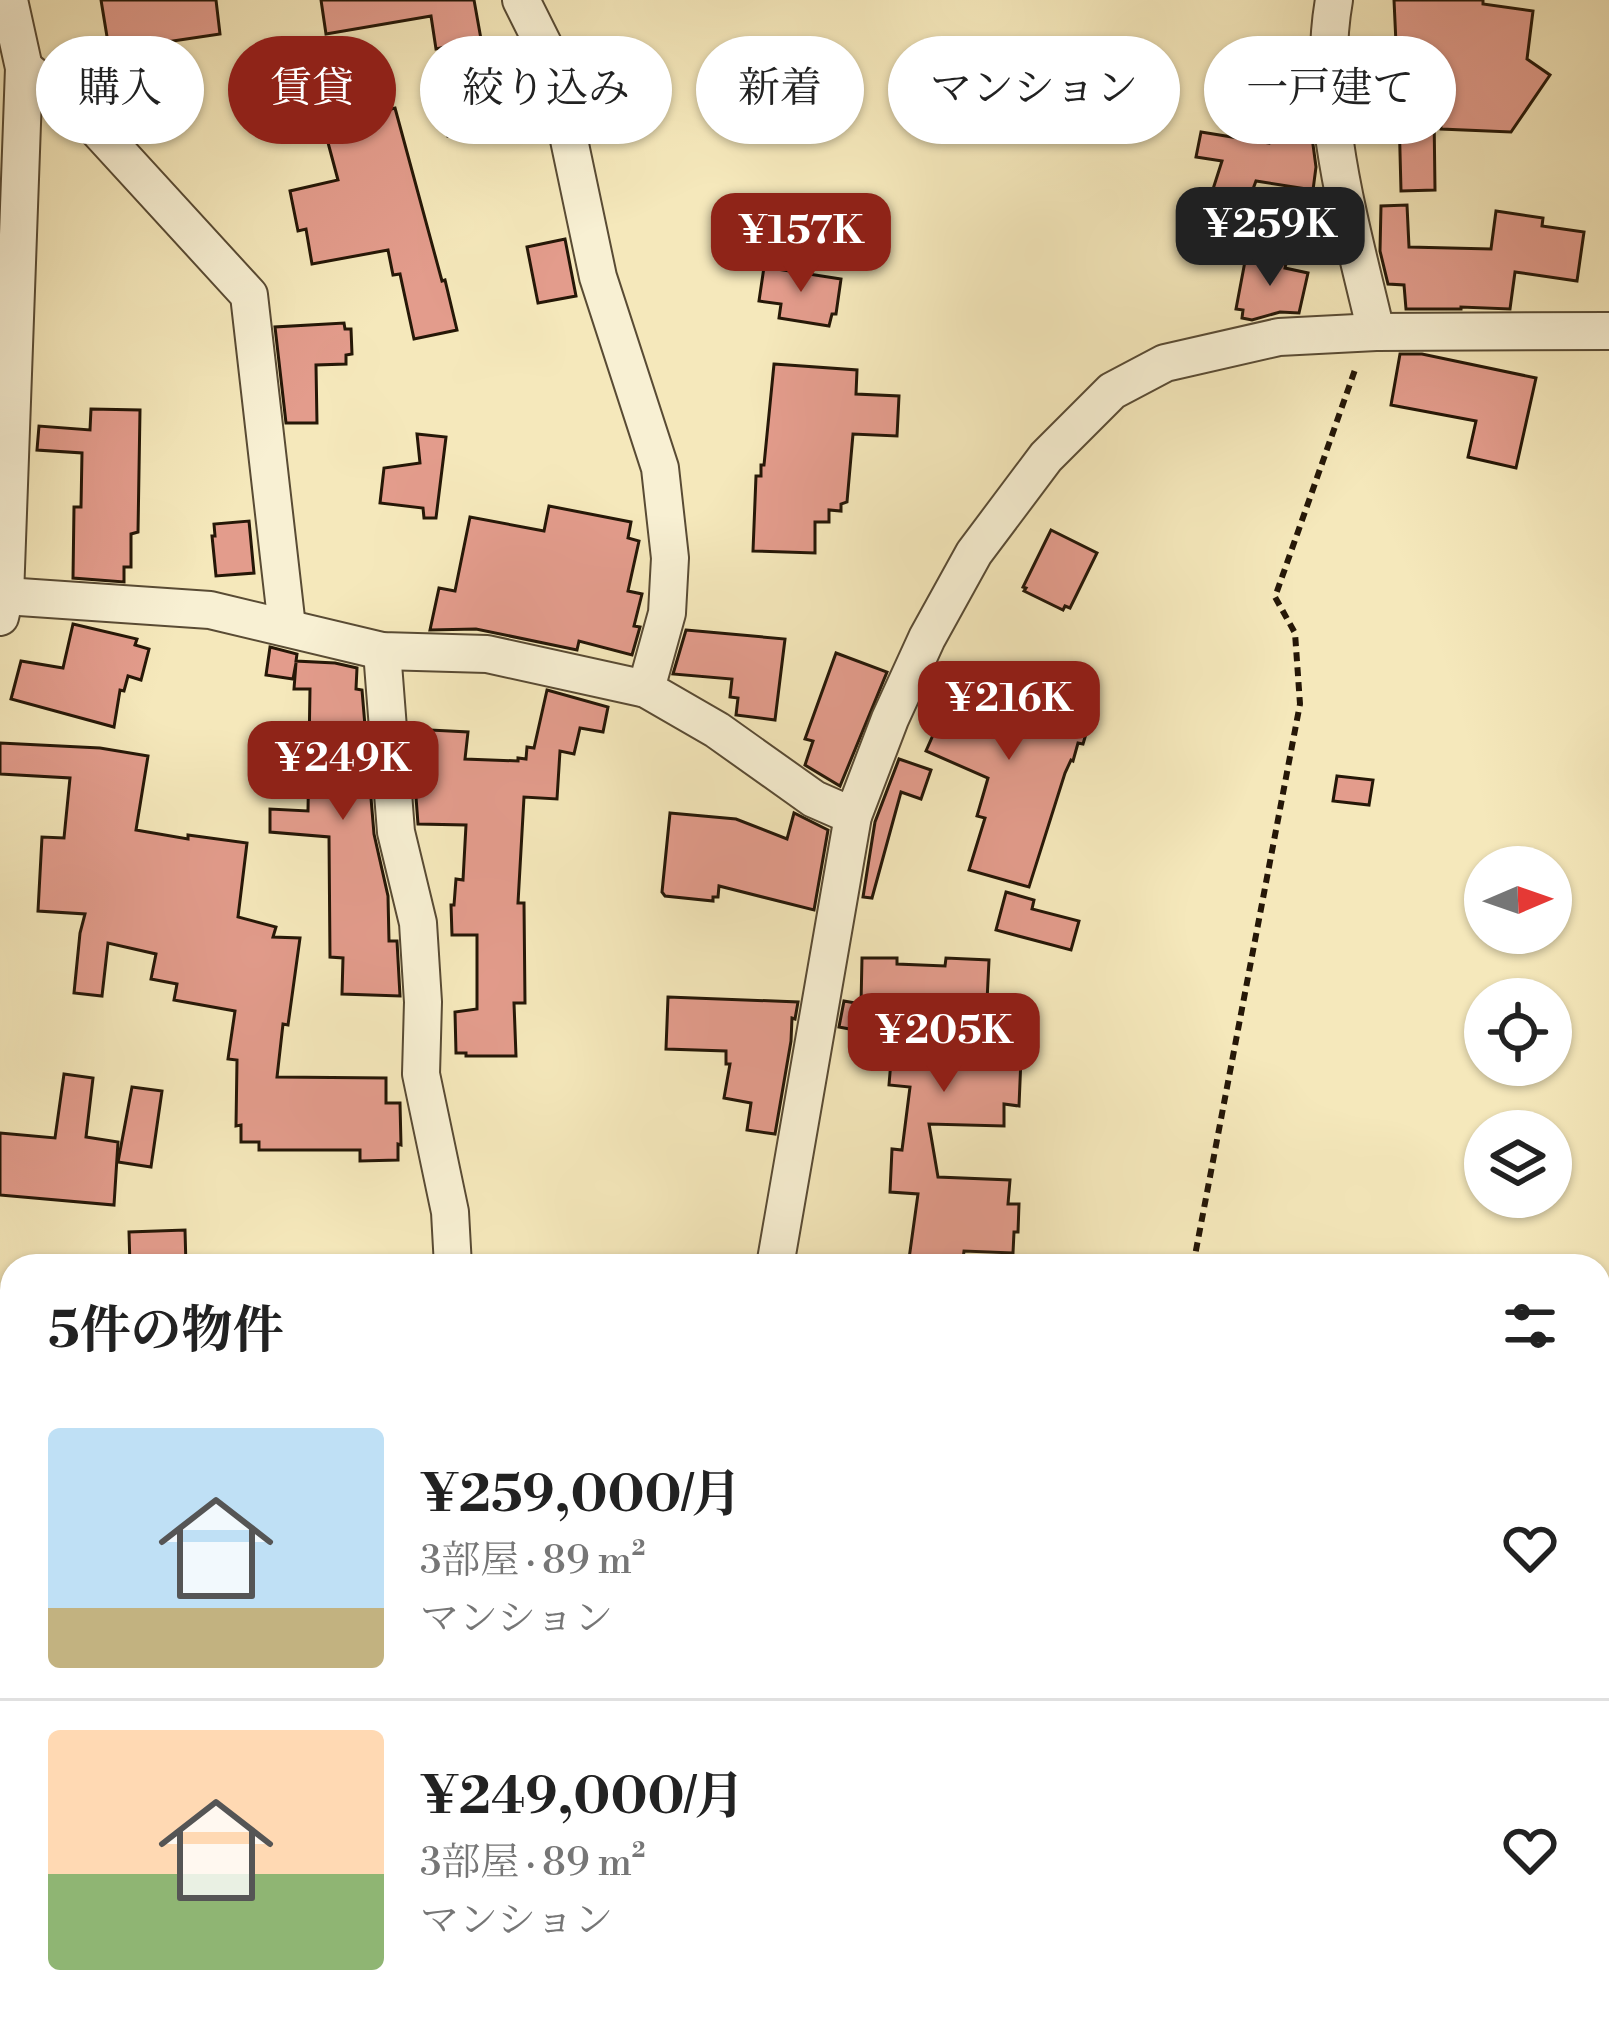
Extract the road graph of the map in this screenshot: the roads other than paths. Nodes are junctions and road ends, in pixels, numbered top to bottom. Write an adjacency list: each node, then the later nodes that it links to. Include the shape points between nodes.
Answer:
1 (9, 0): 4 (street)
2 (521, 0): 10 (street, via 553,64 598,278 660,468 668,613)
3 (1334, 0): 6 (street, via 1336,154)
4 (24, 68): 7 (street); 8 (street, via 86,117 249,295)
5 (1609, 331): 6 (street)
6 (1376, 332): 11 (street, via 1210,352 1165,363 1112,391 1046,457 974,553 926,638)
7 (2, 606): 8 (street, via 210,610)
8 (287, 627): 9 (street)
9 (382, 651): 10 (street, via 488,654); 12 (street, via 396,832 418,923 421,1074)
10 (646, 689): 11 (street)
11 (853, 816): 13 (street)
12 (452, 1254)
13 (778, 1254)

